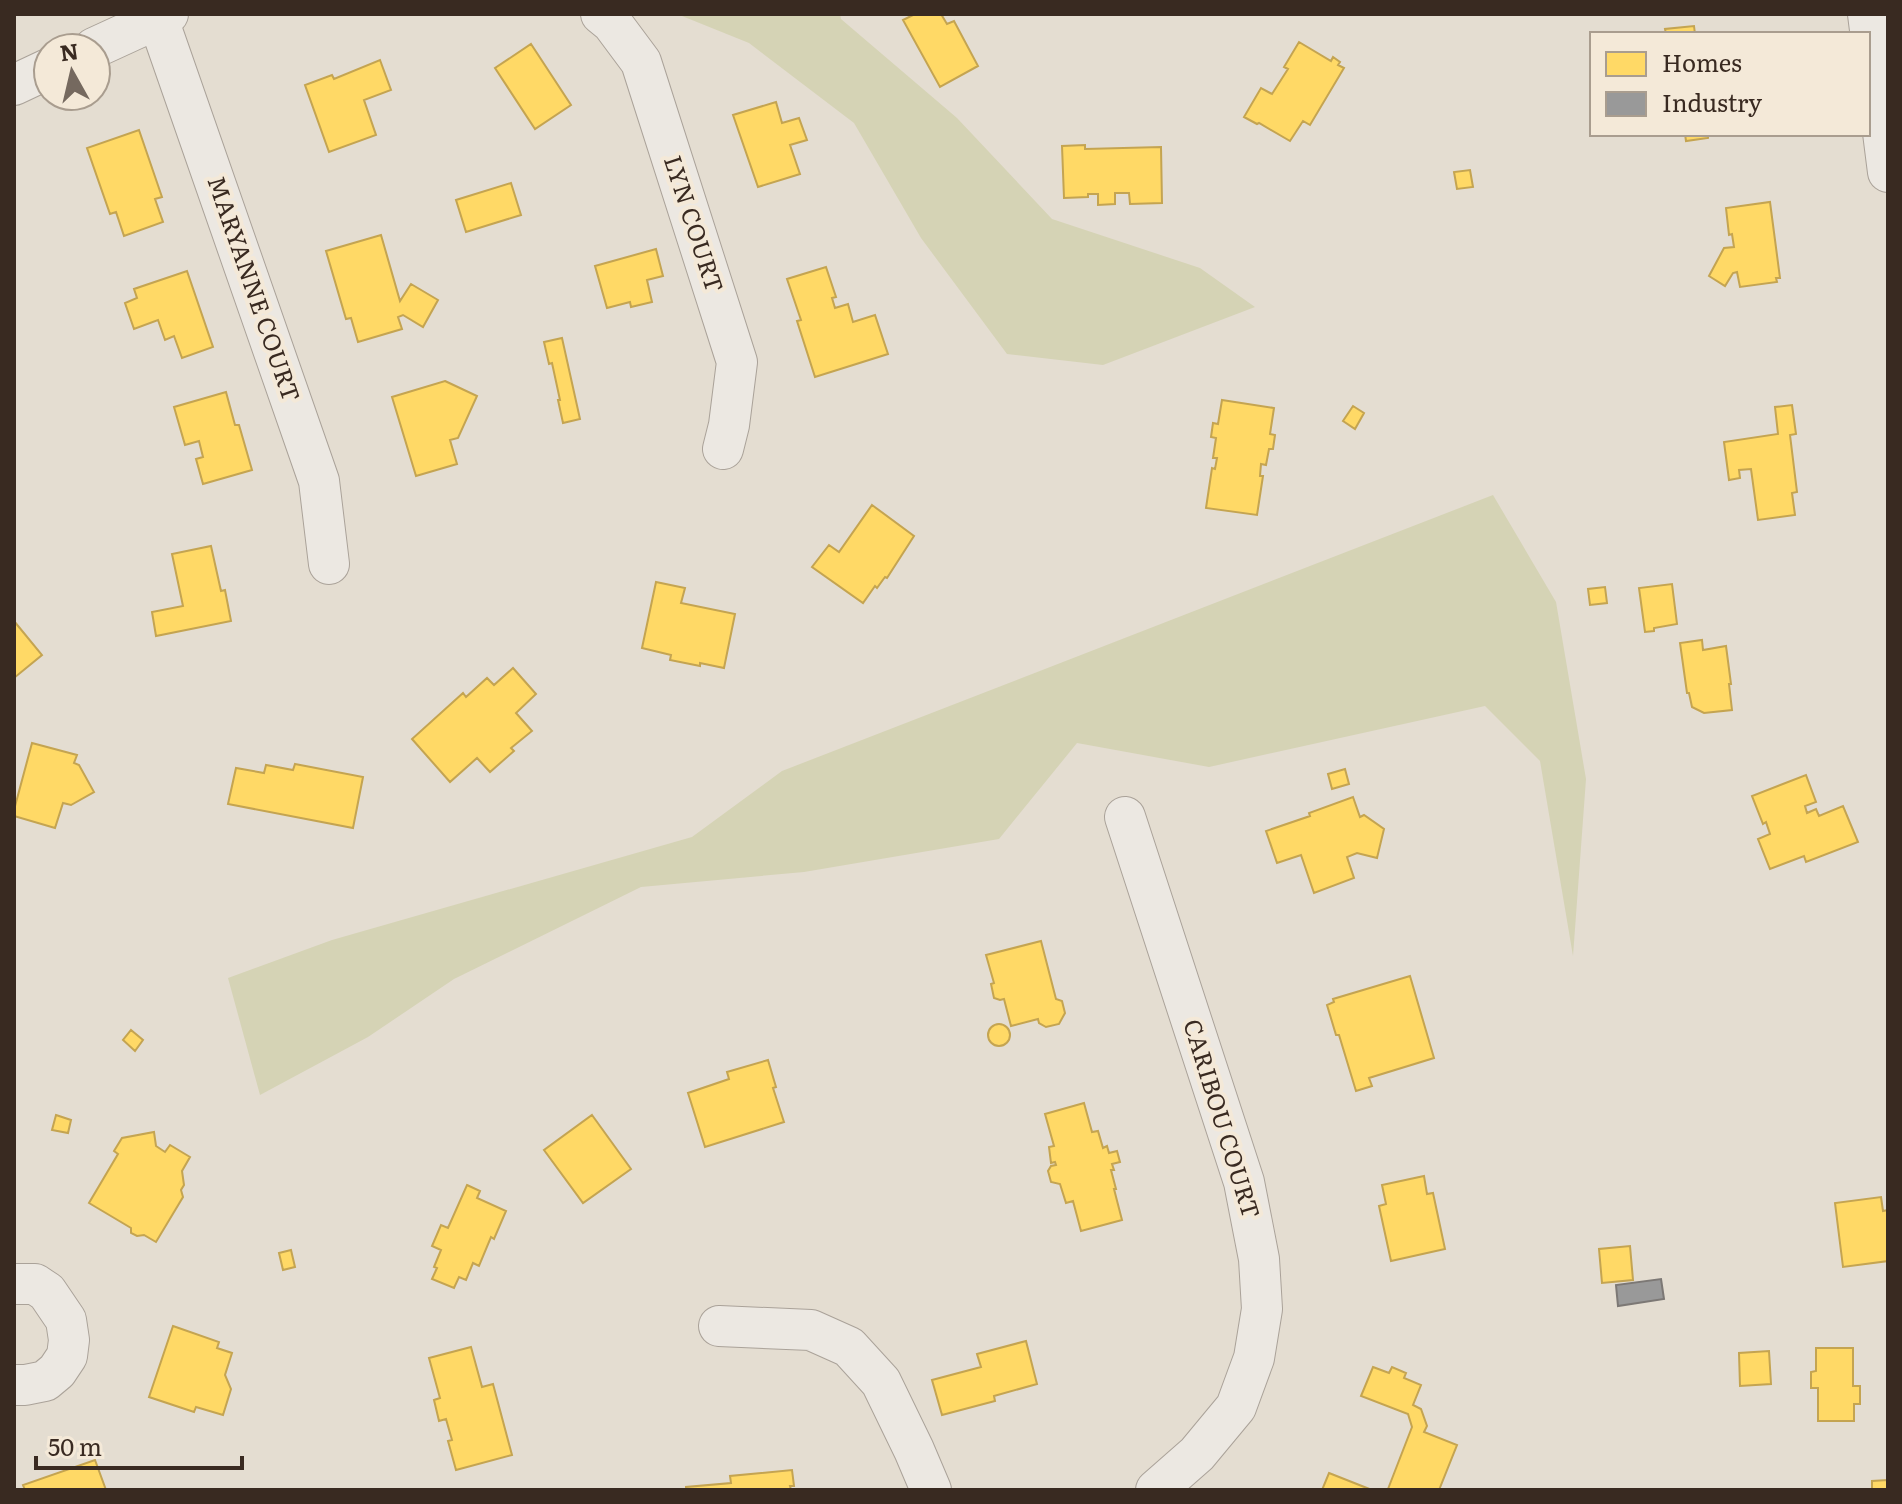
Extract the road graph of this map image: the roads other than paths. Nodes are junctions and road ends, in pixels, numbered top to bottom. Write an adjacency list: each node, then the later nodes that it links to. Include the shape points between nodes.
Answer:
1 (601, 14): 6 (street, LYN COURT, via 641,62 737,362)
2 (1868, 14): 5 (street)
3 (163, 16): 4 (street); 7 (street, MARYANNE COURT, via 319,481)
4 (112, 40)
5 (1888, 172)
6 (723, 449)
7 (329, 564)
8 (1125, 817): 13 (street, CARIBOU COURT, via 1244,1182 1259,1259 1262,1309 1254,1358 1236,1407 1197,1454)
9 (14, 1284): 11 (street, via 35,1284 47,1292 66,1320 69,1340 67,1356 45,1381)
10 (719, 1326): 12 (street, via 811,1330 849,1347 881,1382)
11 (14, 1385)
12 (931, 1490)
13 (1156, 1490)

